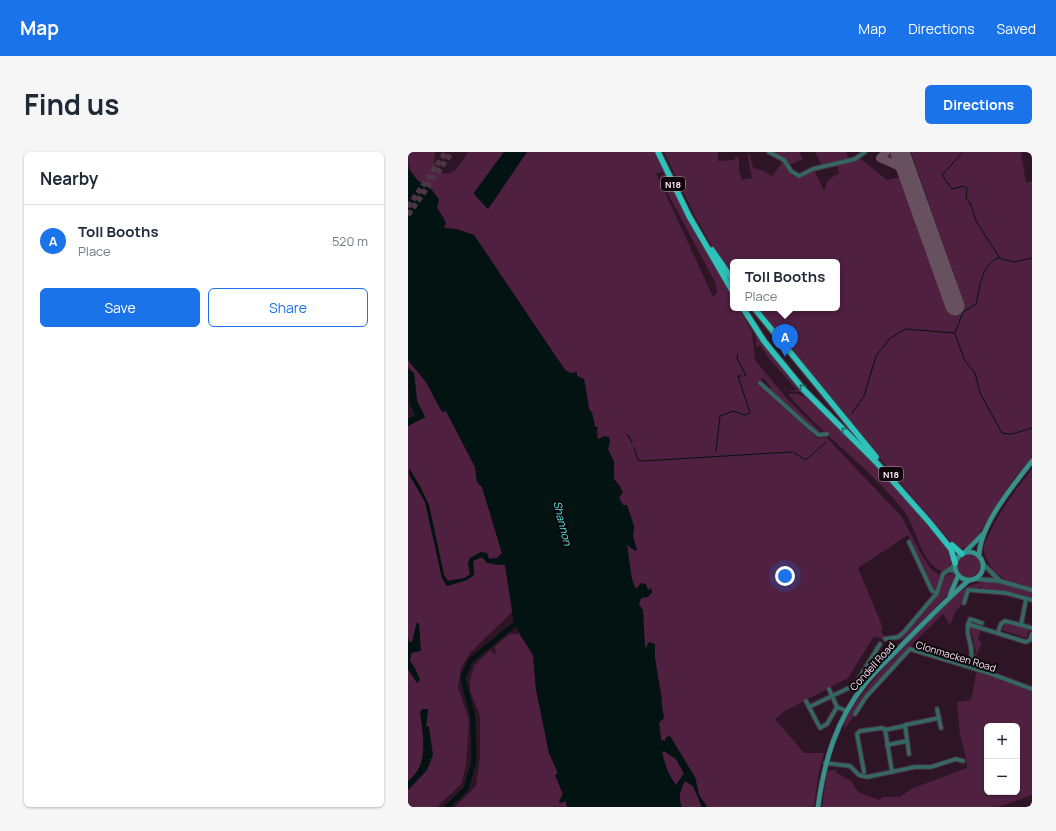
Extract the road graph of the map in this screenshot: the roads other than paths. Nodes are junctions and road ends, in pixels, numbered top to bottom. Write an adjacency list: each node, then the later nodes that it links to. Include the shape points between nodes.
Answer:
1 (658, 152): 6 (highway, N18, via 689,216)
2 (662, 152): 5 (highway, N18, via 691,215)
3 (769, 152): 4 (street, via 784,160 791,171 800,176 813,169 855,159)
4 (866, 152)
5 (730, 276)
6 (730, 287)
7 (745, 311): 16 (highway, N18, one-way to 7, via 951,549 934,527 876,462 804,390 764,341)
8 (756, 311): 14 (highway, N18, via 877,458 955,549)
9 (760, 383): 10 (street, via 819,435)
10 (827, 434)
11 (1032, 461): 12 (main road, via 1003,501)
12 (986, 531): 14 (main road); 15 (main road)
13 (909, 542): 24 (street, via 932,591)
14 (963, 553): 15 (main road, via 970,552); 16 (main road)
15 (979, 556): 17 (main road)
16 (955, 564): 18 (street); 19 (main road)
17 (984, 565): 20 (main road); 22 (street)
18 (948, 570): 19 (street); 24 (street, via 943,574)
19 (957, 573): 21 (main road); 25 (main road)
20 (977, 579): 21 (main road); 22 (street)
21 (968, 581): 25 (main road, Condell Road)
22 (1000, 581): 23 (street)
23 (1032, 590)
24 (937, 593): 35 (street, via 904,632 898,637)
25 (950, 596): 45 (main road, Condell Road, via 865,683)
26 (1026, 599): 27 (street); 28 (street, via 1006,593 968,590); 31 (street)
27 (1032, 600)
28 (964, 603)
29 (982, 623): 30 (street, via 970,619)
30 (968, 624): 33 (street); 37 (street, via 966,630 972,651)
31 (1021, 625): 32 (street); 33 (street, via 1005,621)
32 (1032, 628)
33 (998, 632): 34 (street, via 1026,642)
34 (1032, 634)
35 (885, 639)
36 (880, 644): 40 (street, via 854,685)
37 (971, 658)
38 (829, 689): 40 (street)
39 (1032, 689): 46 (street, Clonmacken Road, via 910,649)
40 (832, 696): 42 (street); 43 (street)
41 (806, 701): 42 (street)
42 (809, 707): 43 (street, via 820,728 827,724)
43 (837, 707): 45 (street)
44 (937, 709): 47 (street)
45 (847, 711): 55 (main road, Condell Road, via 836,732)
46 (855, 714)
47 (939, 718): 48 (street); 49 (street)
48 (904, 726): 50 (street); 51 (street)
49 (941, 728)
50 (885, 730): 52 (street); 56 (street, via 882,728 858,732)
51 (907, 741): 52 (street); 53 (street)
52 (887, 745): 59 (street)
53 (909, 754)
54 (964, 761): 59 (street, via 956,759 931,767 915,767)
55 (826, 763): 59 (street, via 850,766 864,777); 60 (main road, Condell Road)
56 (863, 766): 57 (street); 58 (street)
57 (858, 767)
58 (864, 772)
59 (892, 772)
60 (818, 807)

